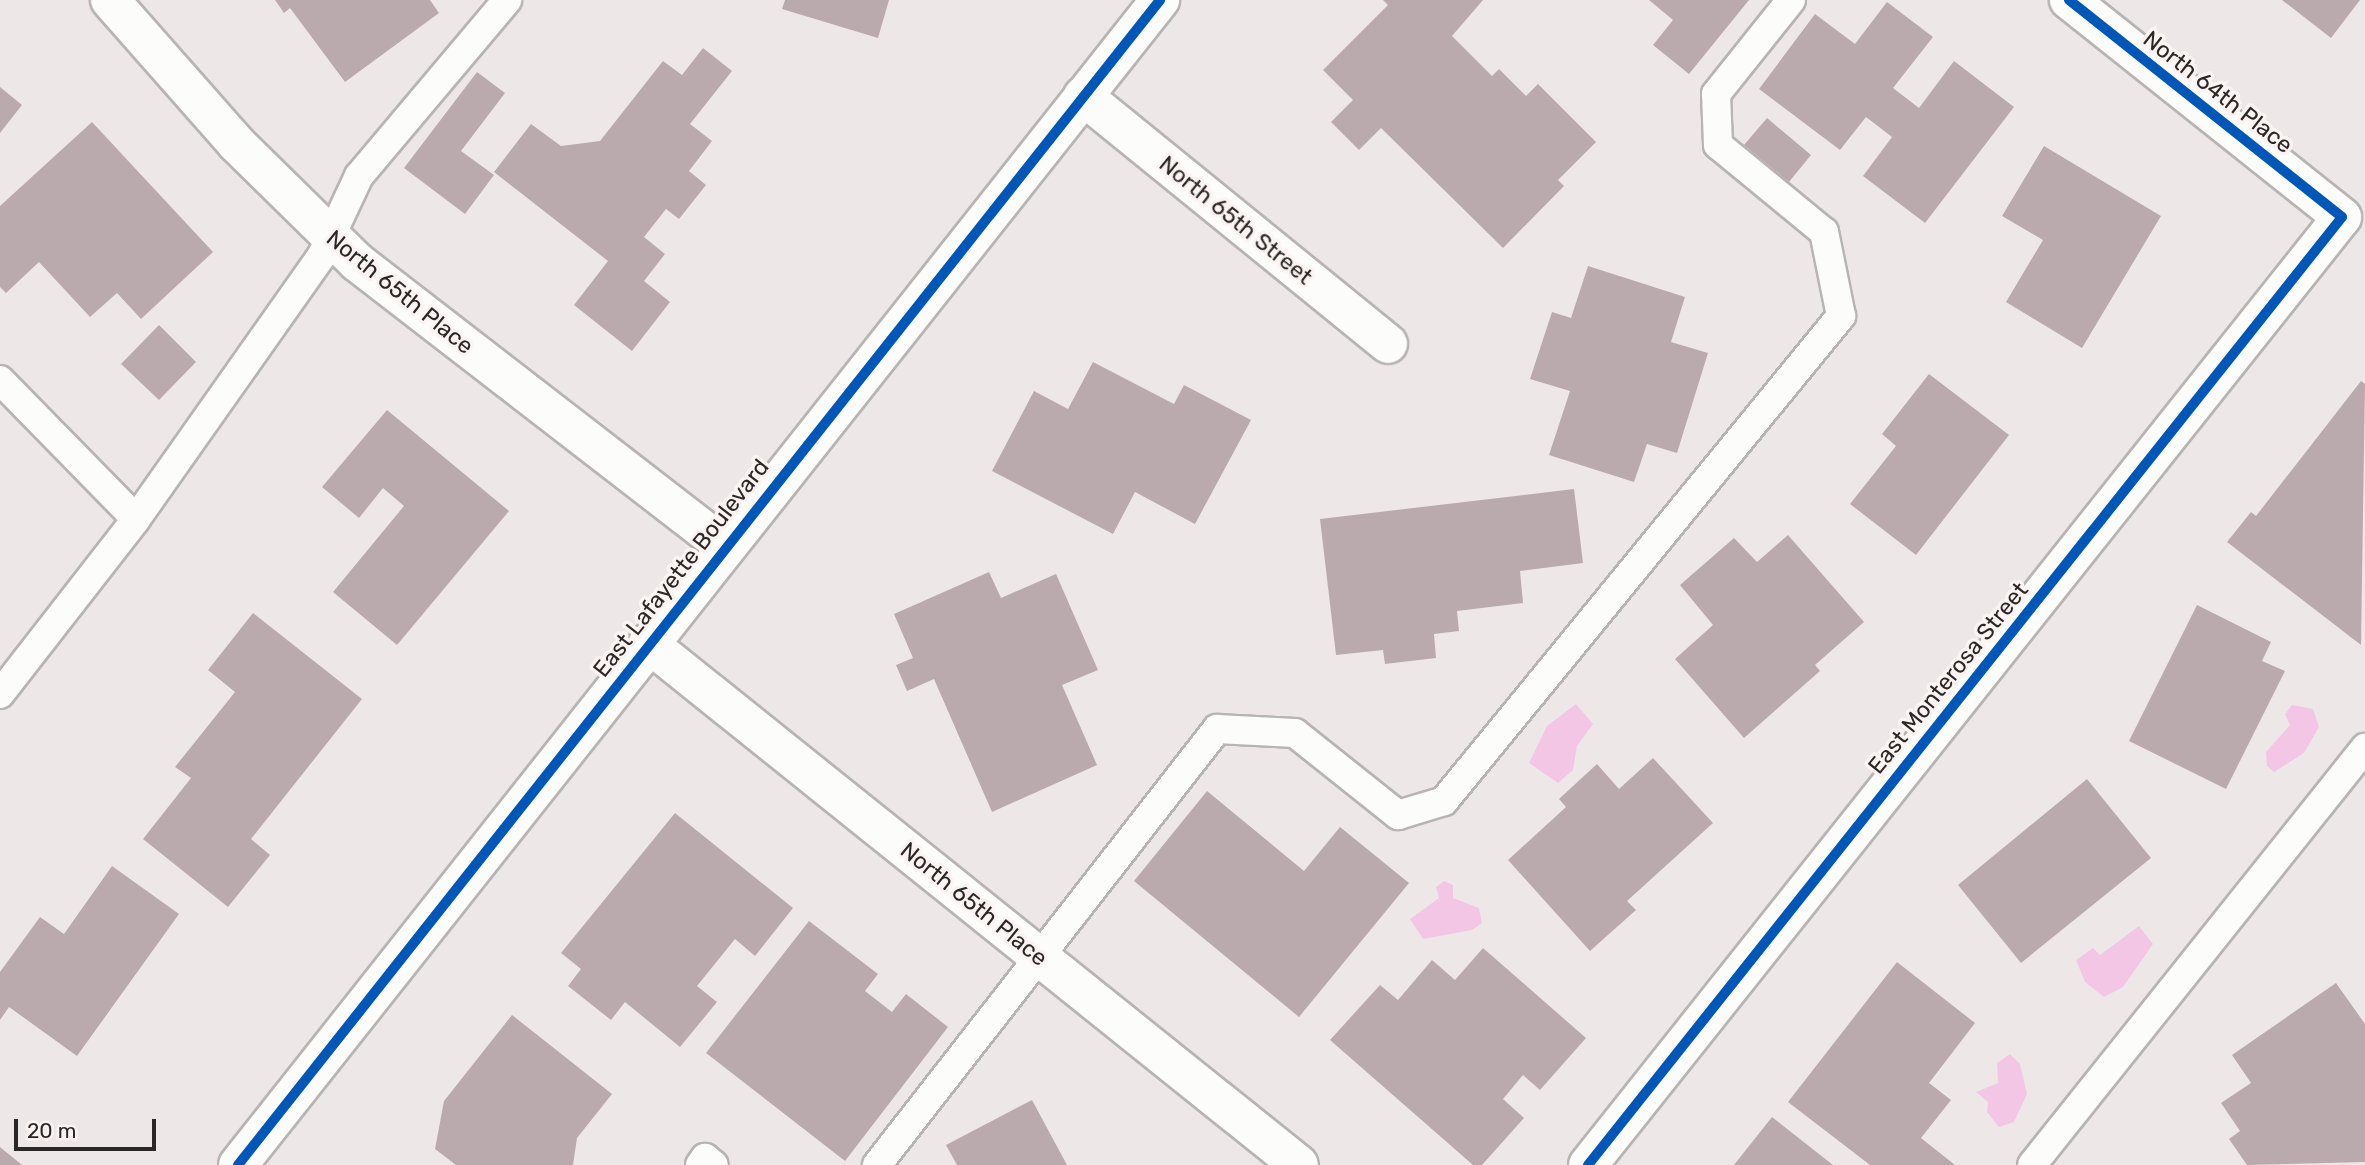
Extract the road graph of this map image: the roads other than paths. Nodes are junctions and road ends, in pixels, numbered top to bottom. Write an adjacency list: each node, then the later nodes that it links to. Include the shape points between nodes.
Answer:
1 (110, 0): 8 (street, North 65th Place, via 236,143)
2 (507, 0): 8 (lane, via 359,176)
3 (1160, 0): 6 (street, East Lafayette Boulevard)
4 (1791, 0): 16 (lane, via 1716,94 1718,145 1824,232 1842,316 1444,801 1398,815 1295,733 1217,729)
5 (2069, 0): 7 (street, North 64th Place)
6 (1083, 96): 9 (street, North 65th Street); 12 (street, East Lafayette Boulevard)
7 (2342, 217): 22 (street, East Monterosa Street)
8 (334, 239): 11 (lane); 12 (street, North 65th Place)
9 (1388, 344)
10 (0, 380): 11 (lane)
11 (136, 520): 14 (lane)
12 (725, 546): 13 (street, East Lafayette Boulevard)
13 (648, 643): 16 (street, North 65th Place); 17 (street, East Lafayette Boulevard)
14 (0, 694)
15 (2365, 748): 23 (lane)
16 (1042, 958): 20 (lane); 21 (street, North 65th Place)
17 (238, 1165)
18 (700, 1165): 19 (lane, via 705,1158)
19 (714, 1165)
20 (877, 1165)
21 (1299, 1165)
22 (1587, 1165)
23 (2032, 1165)

